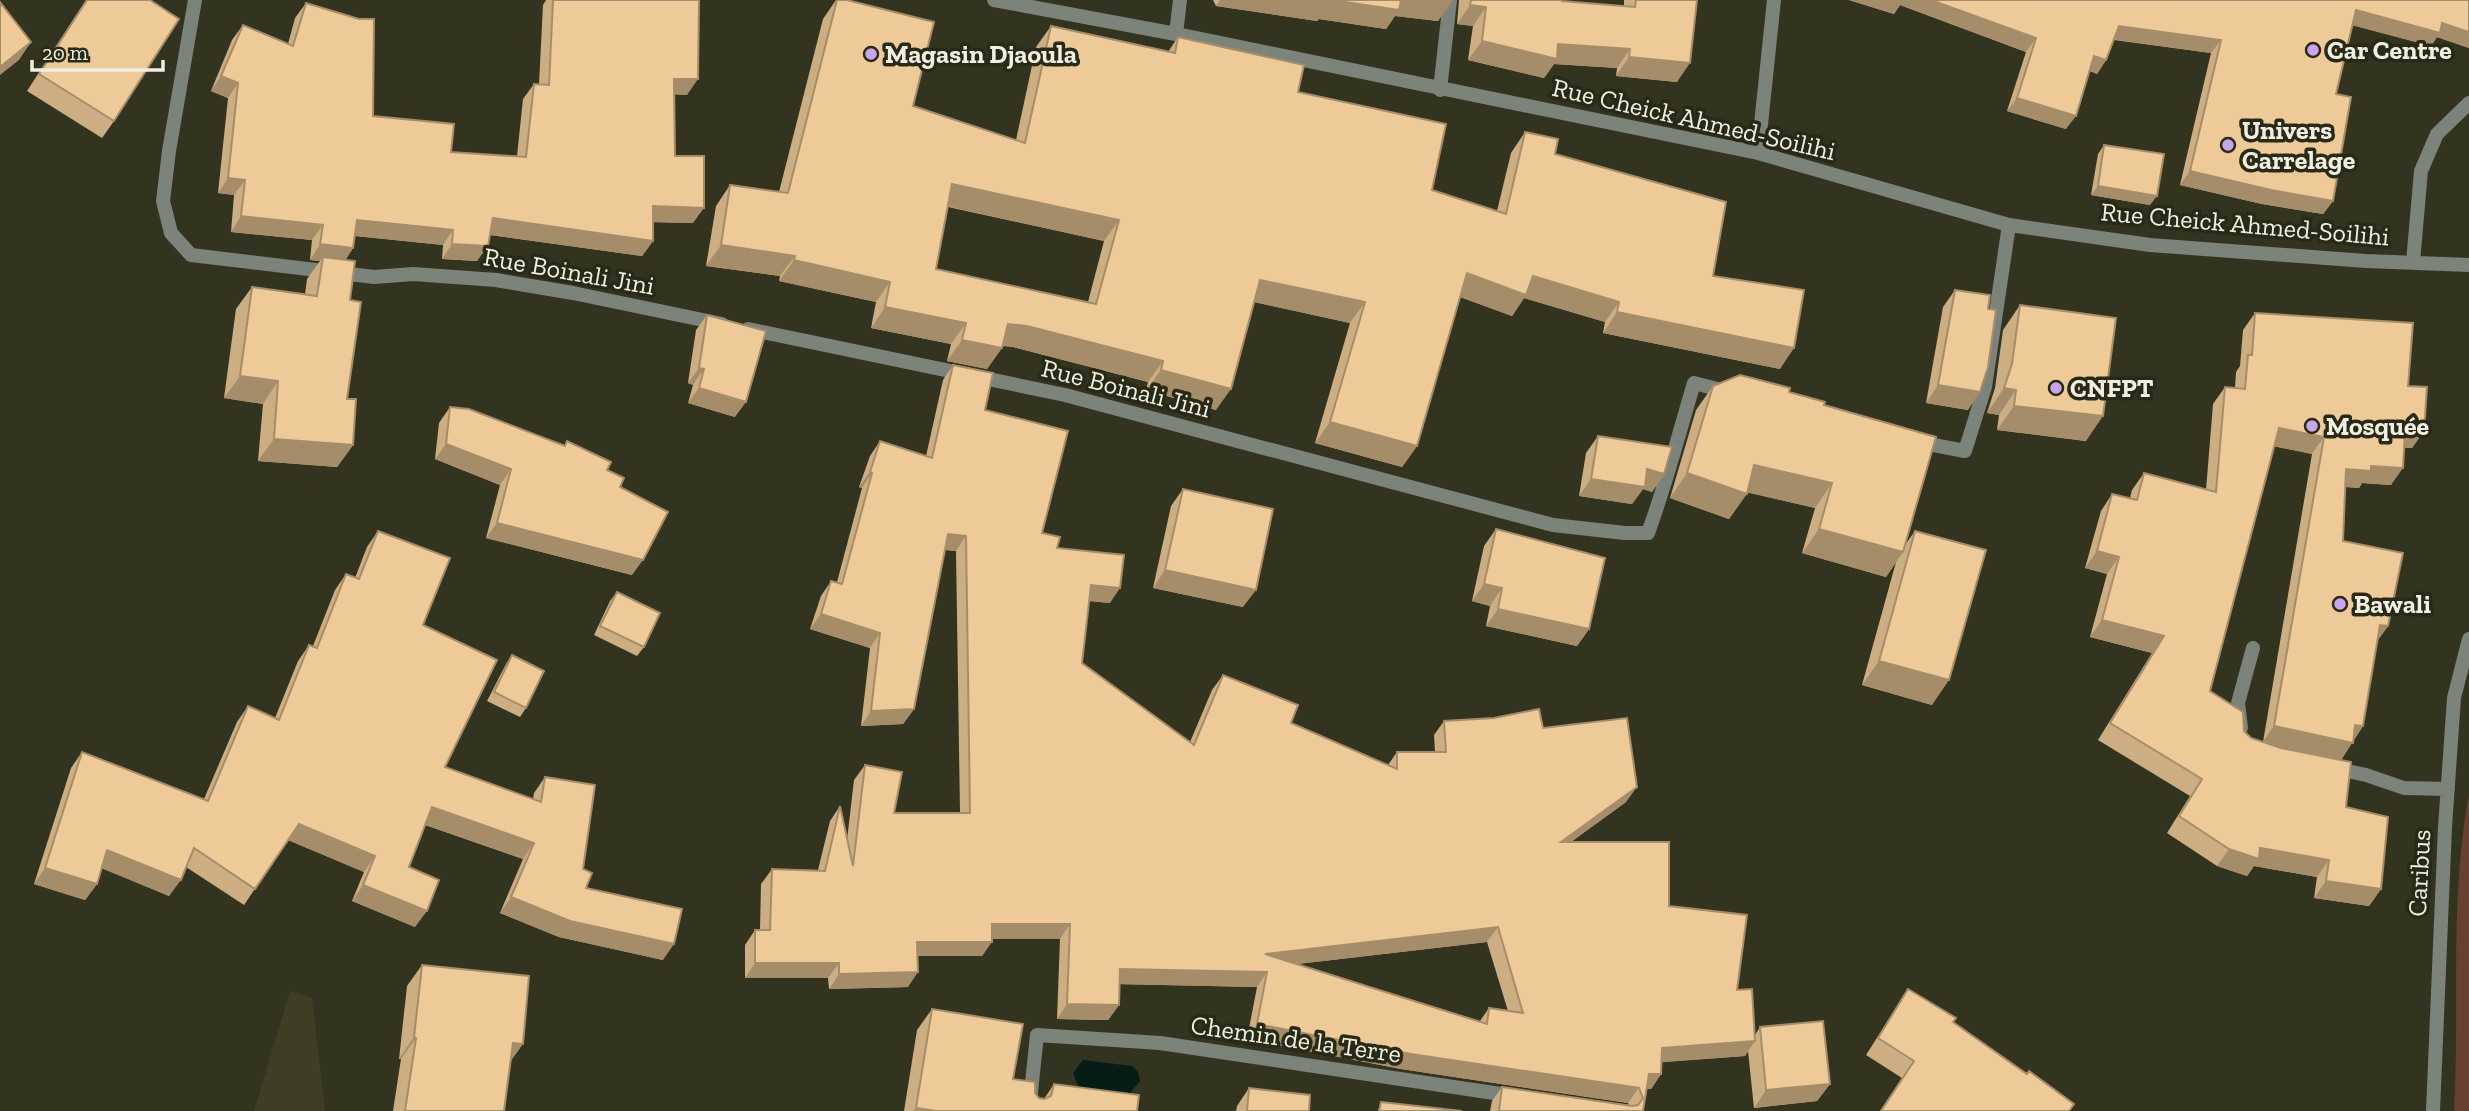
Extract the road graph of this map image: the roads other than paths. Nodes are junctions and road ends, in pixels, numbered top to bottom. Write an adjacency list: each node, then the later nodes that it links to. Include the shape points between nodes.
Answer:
1 (195, 0): 13 (street, Rue Boinali Jini, via 163,201 171,233 191,255 373,277 413,274 496,280 573,293 1065,396 1553,525 1625,533 1648,533 1694,383)
2 (994, 0): 6 (street, Rue Cheick Ahmed-Soilihi)
3 (1180, 0): 6 (street)
4 (1450, 0): 7 (street)
5 (1773, 0): 9 (street)
6 (1176, 34): 7 (street, Rue Cheick Ahmed-Soilihi)
7 (1440, 90): 9 (street, Rue Cheick Ahmed-Soilihi)
8 (2469, 103): 11 (street, via 2437,134 2421,171)
9 (1758, 153): 10 (street, Rue Cheick Ahmed-Soilihi)
10 (2009, 225): 11 (street, Rue Cheick Ahmed-Soilihi, via 2150,245); 14 (street, via 1985,387 1965,451)
11 (2413, 262): 12 (street, Rue Cheick Ahmed-Soilihi)
12 (2469, 265)
13 (1744, 396)
14 (1906, 438)
15 (2469, 639): 19 (street, Caribus, via 2454,698)
16 (2253, 648): 17 (street, via 2238,703)
17 (2242, 746)
18 (2325, 767): 19 (street, via 2403,788)
19 (2448, 789): 22 (street, Caribus)
20 (1532, 1098): 21 (street, Chemin de la Terre, via 1160,1043 1037,1035)
21 (1029, 1111)
22 (2433, 1111)

